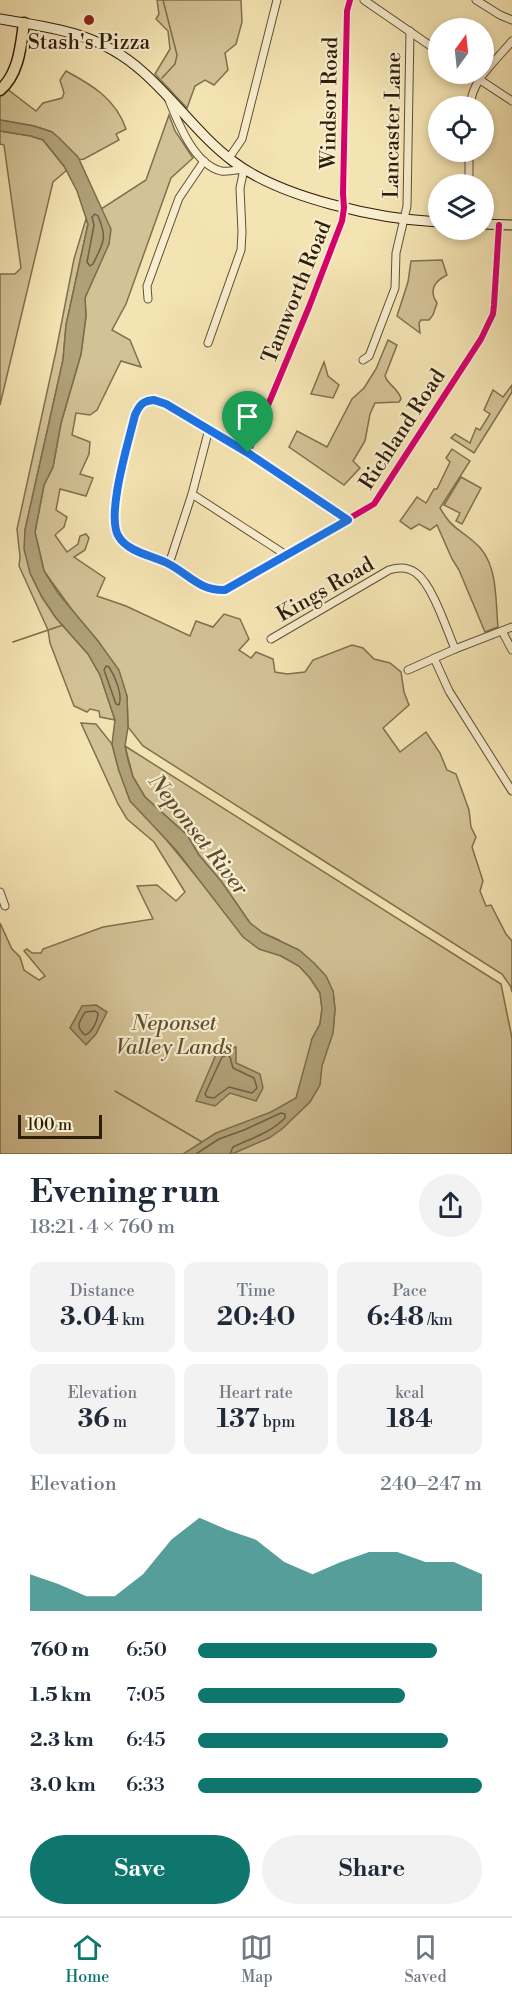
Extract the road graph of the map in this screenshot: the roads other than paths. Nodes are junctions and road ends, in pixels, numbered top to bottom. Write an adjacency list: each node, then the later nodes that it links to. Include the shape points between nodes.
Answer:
1 (277, 0): 16 (street, via 242,139)
2 (350, 0): 19 (street, Windsor Road)
3 (364, 0): 8 (street)
4 (476, 0): 6 (street)
5 (0, 18): 7 (main road)
6 (512, 20)
7 (24, 22): 13 (main road, via 17,61); 14 (main road, via 76,33 110,48 144,72)
8 (410, 32): 10 (street); 20 (street, Lancaster Lane)
9 (512, 41): 11 (street)
10 (428, 44)
11 (494, 62)
12 (488, 84): 15 (street)
13 (0, 90)
14 (169, 99): 16 (main road); 17 (street, via 181,131)
15 (512, 100)
16 (229, 158): 18 (main road)
17 (204, 161): 18 (street, via 223,172); 25 (street, via 179,198 147,286)
18 (244, 169): 19 (main road); 26 (street, via 240,188 241,250)
19 (344, 208): 20 (main road); 29 (street, Tamworth Road, via 331,254)
20 (404, 219): 21 (main road); 27 (street, Lancaster Lane, via 396,253 395,288 372,351)
21 (428, 221)
22 (494, 225): 23 (main road)
23 (499, 225): 24 (main road); 31 (street, Richland Road, via 494,305 489,324 374,504)
24 (512, 225)
25 (148, 299)
26 (208, 344)
27 (363, 360)
28 (209, 429): 29 (street); 30 (street); 33 (street, Richland Road, via 153,400 140,405 135,415 113,519 119,538 130,548)
29 (248, 453): 31 (street)
30 (192, 494): 32 (street); 33 (street)
31 (348, 520): 32 (street, Richland Road)
32 (286, 555): 33 (street, Richland Road, via 225,590 208,589)
33 (169, 564)
34 (512, 627): 35 (street)
35 (502, 631): 37 (street); 38 (street)
36 (271, 639): 37 (street, Kings Road, via 397,567 410,569 423,578)
37 (455, 649): 39 (street)
38 (512, 650)
39 (434, 658): 40 (street); 41 (street, via 449,691)
40 (408, 670)
41 (512, 791)
42 (0, 892): 43 (street)
43 (5, 906)

